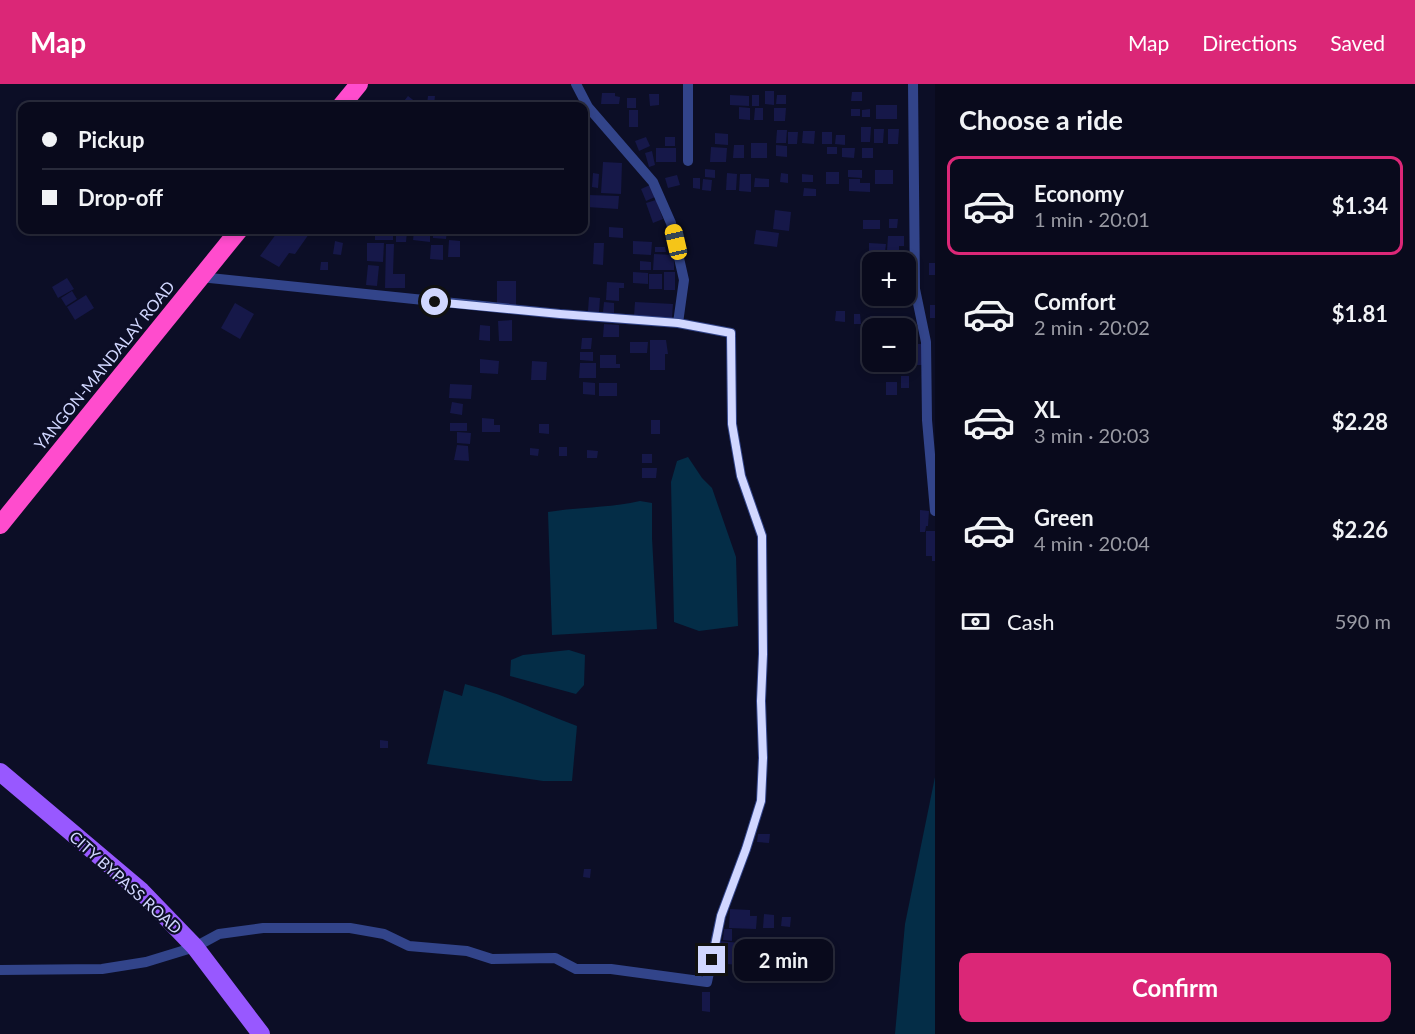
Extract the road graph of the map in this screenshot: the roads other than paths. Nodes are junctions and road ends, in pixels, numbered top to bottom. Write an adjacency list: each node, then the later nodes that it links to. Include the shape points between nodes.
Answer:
1 (359, 84): 5 (highway)
2 (576, 84): 6 (street)
3 (688, 84): 8 (street)
4 (913, 84): 12 (street, via 915,289 927,342 927,420)
5 (343, 102)
6 (585, 102)
7 (588, 107): 11 (street, via 653,182 671,223 684,280)
8 (688, 161)
9 (236, 234): 10 (highway, YANGON-MANDALAY ROAD)
10 (200, 277): 11 (street); 13 (highway, YANGON-MANDALAY ROAD)
11 (678, 323): 15 (street, via 731,333 732,424 741,476 762,536 761,801 721,916 707,982 611,969 576,969 555,958 492,959 467,951 409,946 384,934 350,928 262,928 219,934)
12 (935, 511)
13 (0, 525)
14 (0, 772): 15 (main road, CITY BYPASS ROAD, via 141,891)
15 (195, 947): 16 (street, via 146,962 102,969); 17 (main road, CITY BYPASS ROAD)
16 (0, 970)
17 (261, 1034)

